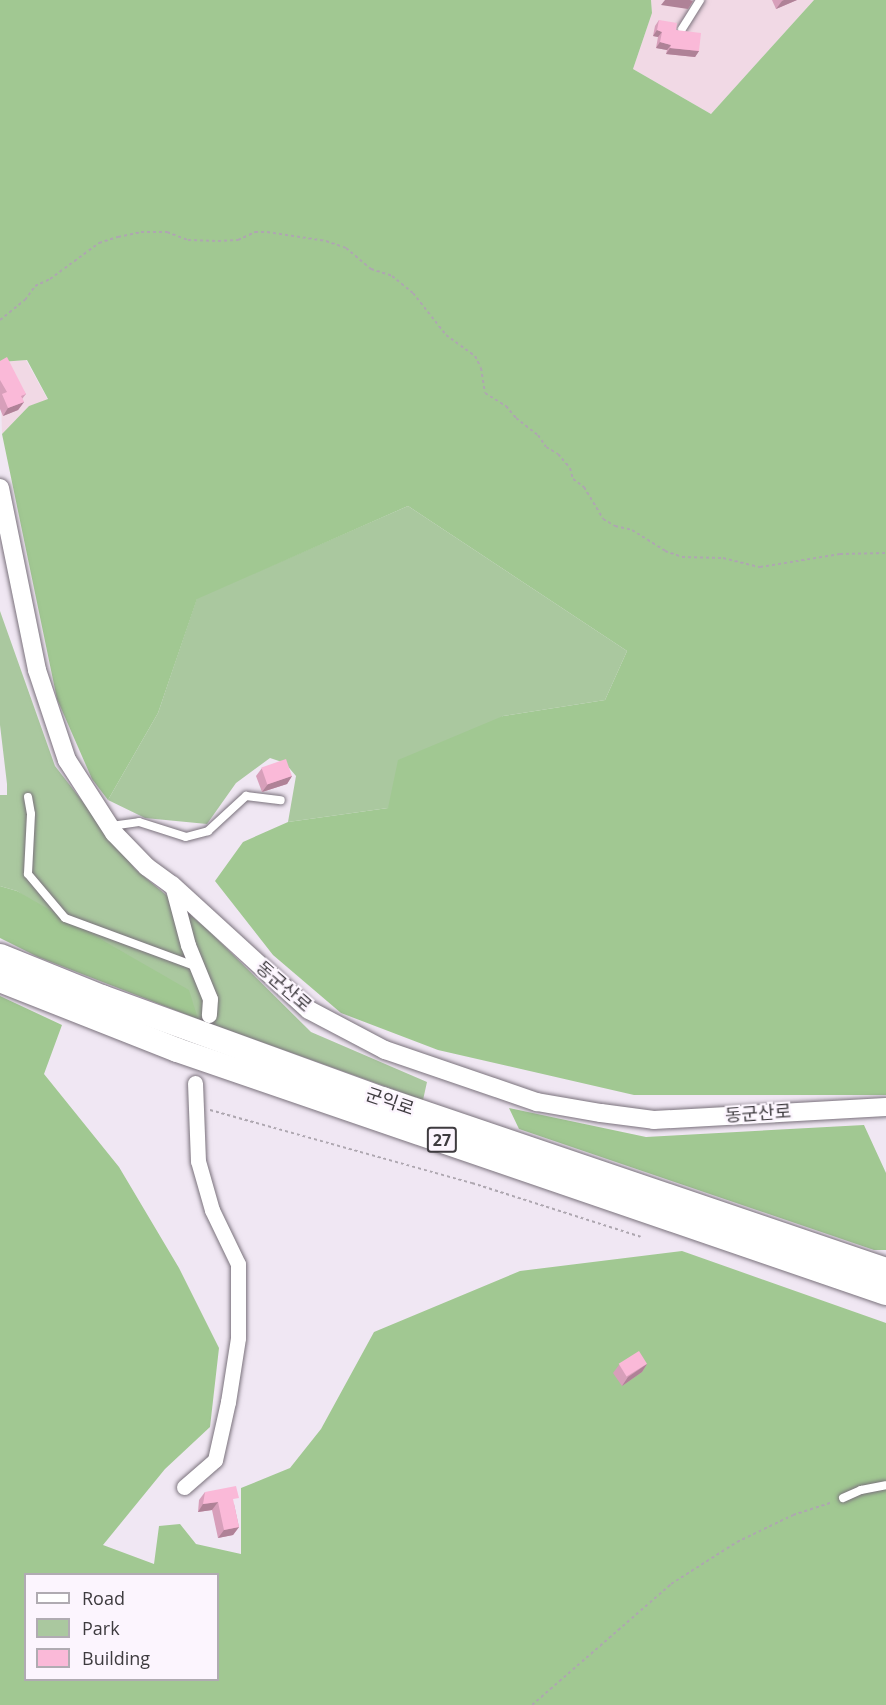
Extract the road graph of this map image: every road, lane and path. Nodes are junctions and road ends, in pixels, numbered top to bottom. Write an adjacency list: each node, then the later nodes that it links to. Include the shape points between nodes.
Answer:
1 (700, 0): 2 (lane)
2 (682, 29)
3 (0, 320): 5 (path, via 25,300 35,286 99,243 118,237 167,232 188,240 218,242 267,232 326,241 346,248 371,269 392,276 413,293 446,335 475,356 485,393 506,406 558,454 603,519 615,526 632,530 664,551 682,557 723,558 760,567 840,554)
4 (0, 488): 8 (street, 동군산로, via 37,670 67,760)
5 (886, 553)
6 (28, 797): 11 (lane, via 31,814 27,874 65,918)
7 (281, 800): 8 (lane, via 246,796 208,831 186,837 139,822)
8 (109, 826): 9 (street, 동군산로, via 147,867)
9 (172, 885): 11 (street); 16 (street, 동군산로, via 309,1010 385,1050 537,1102 654,1120)
10 (0, 956): 18 (highway, 군익로 / 27, via 383,1099)
11 (196, 966): 13 (street, via 210,999)
12 (0, 980): 19 (highway, 군익로 / 27, via 177,1050)
13 (209, 1014)
14 (195, 1083): 15 (street)
15 (196, 1106): 17 (path); 21 (street, via 198,1161 212,1210 238,1264 238,1338 215,1460)
16 (886, 1107)
17 (641, 1237)
18 (886, 1270)
19 (886, 1293)
20 (886, 1485): 22 (lane)
21 (184, 1487)
22 (843, 1498): 23 (path, via 793,1515 737,1542 671,1584)
23 (532, 1705)

